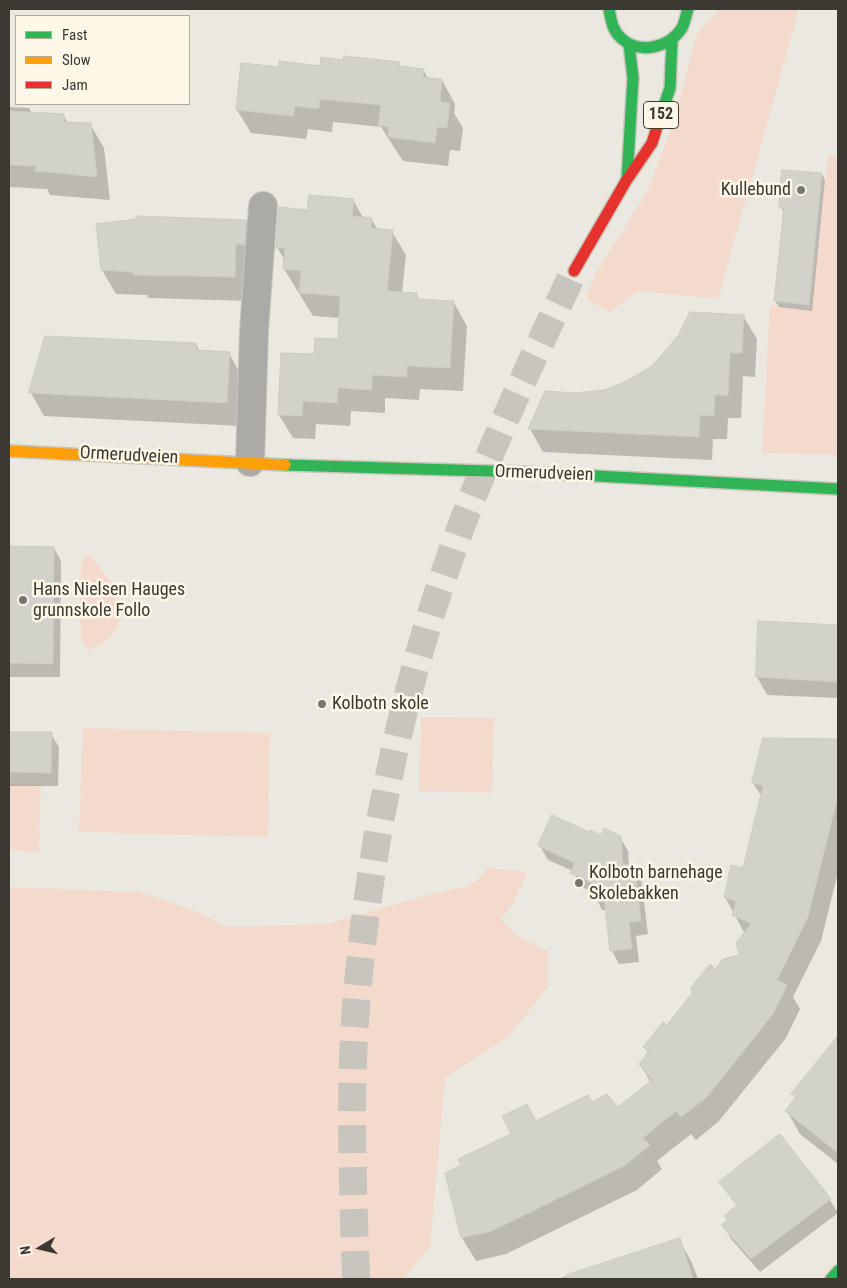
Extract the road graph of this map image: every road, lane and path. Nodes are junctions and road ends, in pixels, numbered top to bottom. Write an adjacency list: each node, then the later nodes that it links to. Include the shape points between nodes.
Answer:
1 (609, 9): 4 (street, via 611,24)
2 (688, 9): 3 (street, via 684,27)
3 (672, 40): 4 (street, via 650,48); 5 (street, 152, via 670,88 652,143)
4 (630, 44): 5 (street, 152, via 633,87)
5 (626, 181): 7 (street, 152)
6 (263, 206): 9 (street, via 254,324)
7 (574, 271)
8 (9, 451): 9 (street, Ormerudveien)
9 (250, 462): 10 (street, Ormerudveien)
10 (838, 489)
11 (838, 1271): 12 (street)
12 (831, 1279)

